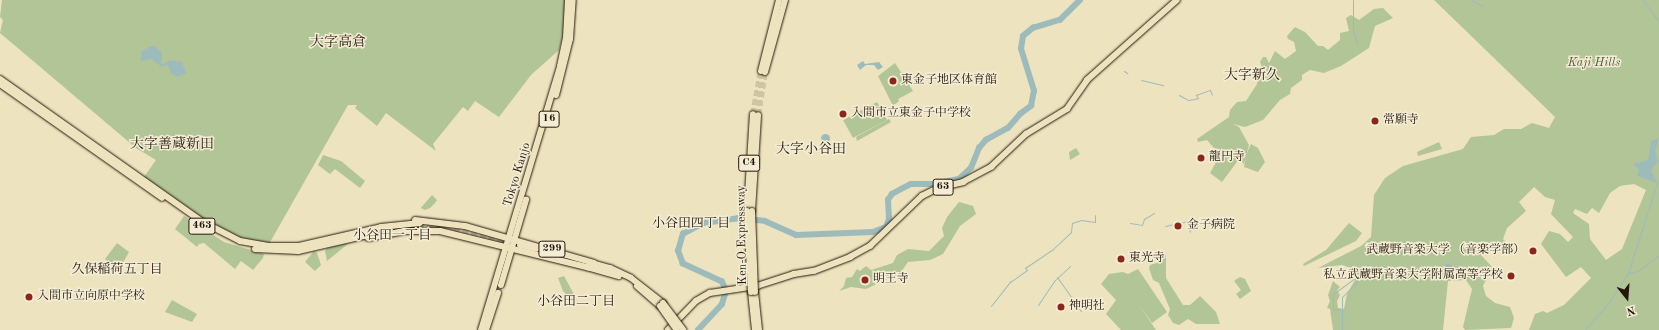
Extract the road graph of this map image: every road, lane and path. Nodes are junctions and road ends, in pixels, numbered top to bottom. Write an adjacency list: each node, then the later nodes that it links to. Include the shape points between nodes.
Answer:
1 (568, 0): 14 (highway, Tokyo Kanjo / 16, via 562,57)
2 (572, 0): 14 (highway, Tokyo Kanjo / 16, via 571,31 566,60)
3 (778, 0): 4 (highway, via 763,71)
4 (785, 0)
5 (1177, 0): 21 (main road, 63, via 1087,80 1067,109 1026,134 991,167 963,182 926,193 870,246 814,272 794,274 757,286 722,289 700,298)
6 (0, 79): 9 (highway, 463, via 222,233 250,244 299,246 385,223)
7 (0, 84): 9 (highway, 463, via 208,230 234,243 263,250 289,252 355,238 358,240)
8 (756, 115): 17 (highway, Ken-O Expressway / C4, bridge, via 750,211)
9 (420, 225): 11 (highway, 463); 11 (highway, 463)
10 (441, 227): 11 (highway, 463)
11 (456, 229): 12 (highway, 463); 13 (highway, 463)
12 (477, 229): 13 (highway, via 478,235); 14 (highway, 463)
13 (474, 238): 15 (highway, 463)
14 (513, 239): 15 (highway, Tokyo Kanjo / 16); 16 (highway, 299)
15 (515, 247): 16 (highway, 299); 19 (highway, Tokyo Kanjo / 16); 20 (highway, Tokyo Kanjo / 16)
16 (592, 266): 18 (highway, 299, via 632,278)
17 (753, 292): 24 (highway, Ken-O Expressway / C4); 25 (highway, Ken-O Expressway / C4)
18 (662, 304): 22 (highway, 299, bridge); 23 (highway, 299, bridge)
19 (481, 330)
20 (486, 330)
21 (668, 330)
22 (677, 330)
23 (683, 330)
24 (755, 330)
25 (760, 330)

